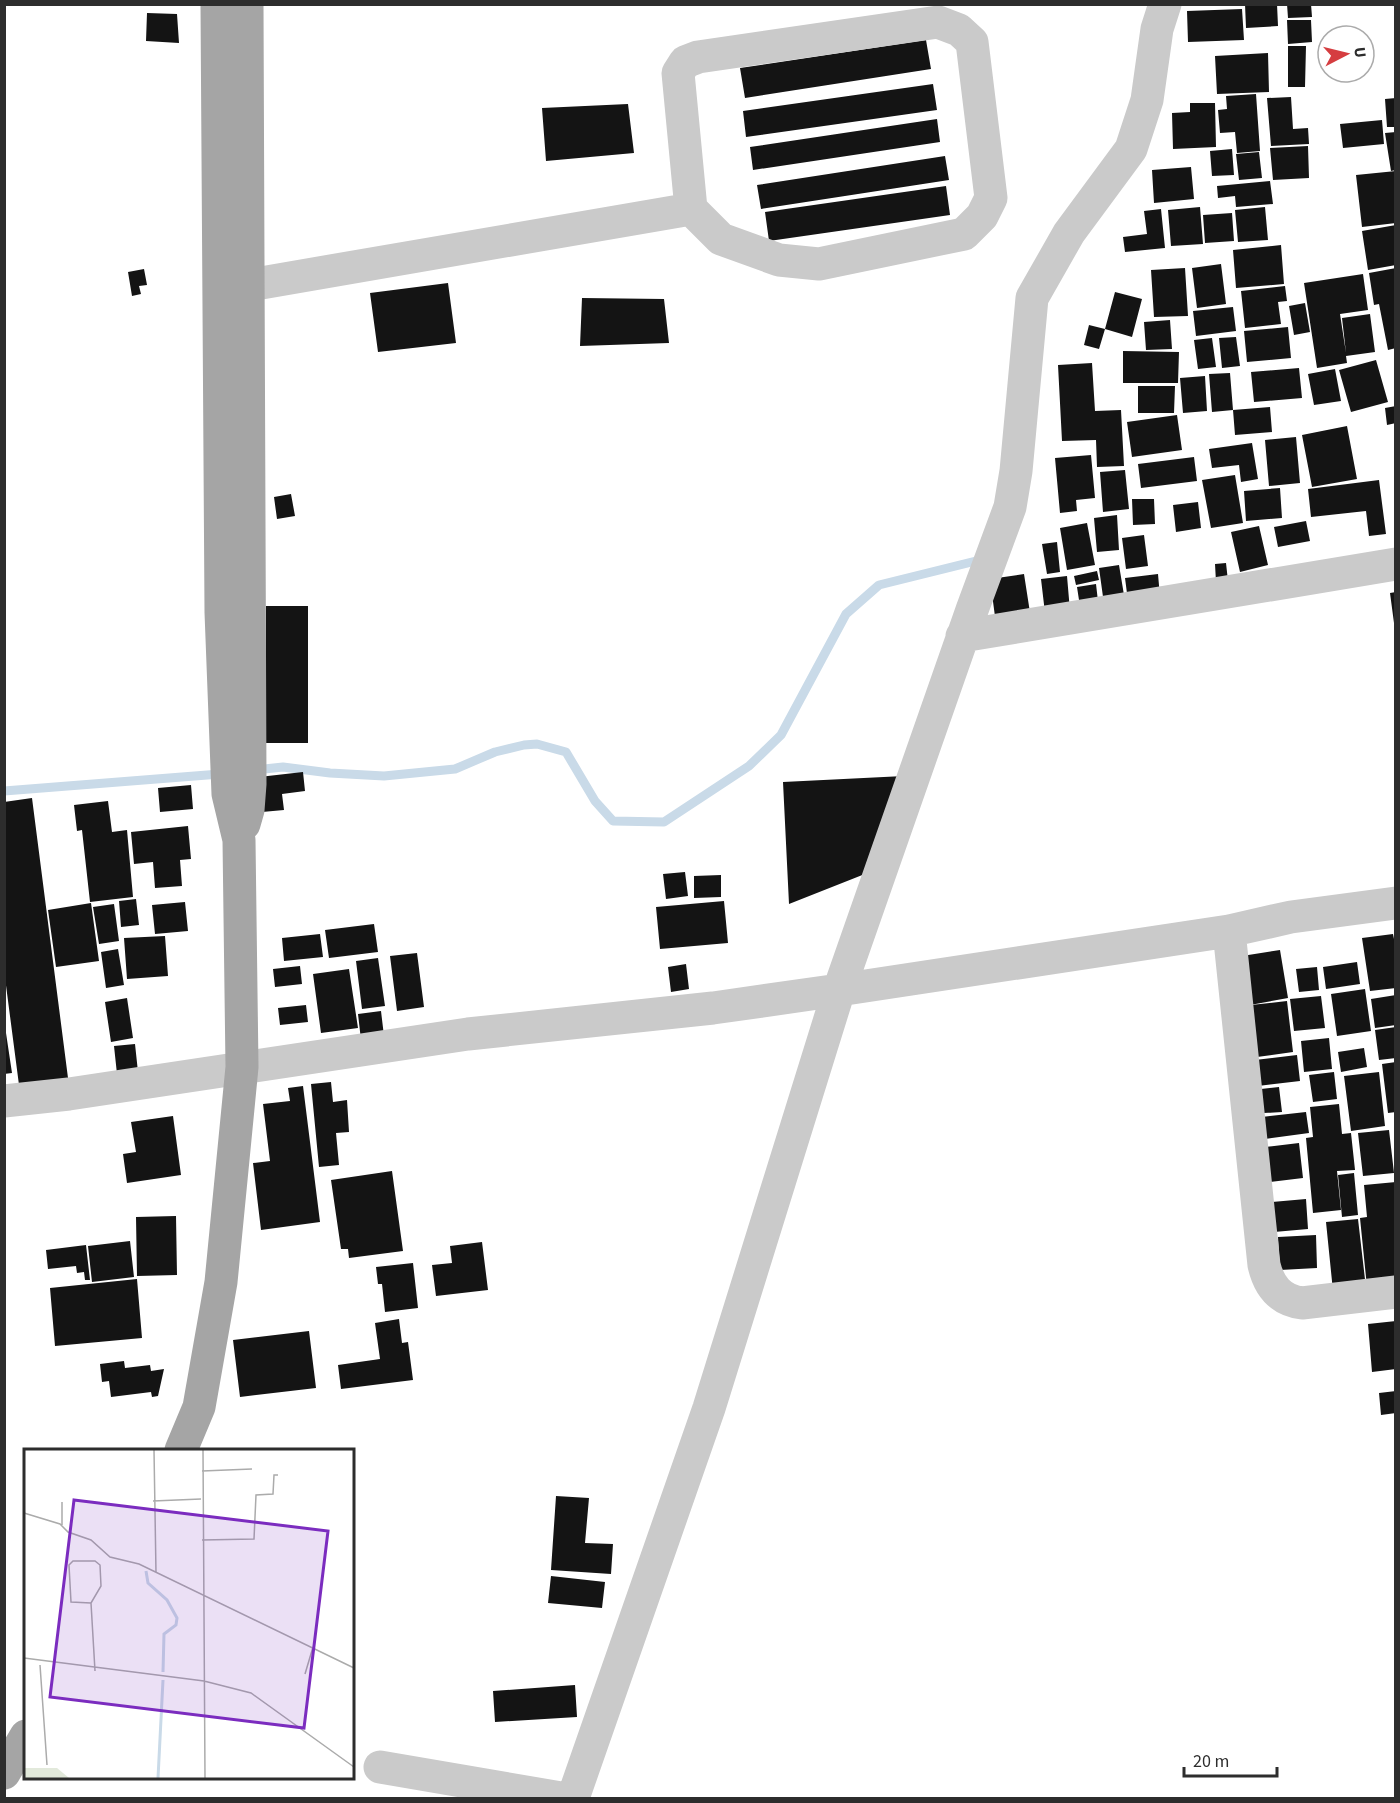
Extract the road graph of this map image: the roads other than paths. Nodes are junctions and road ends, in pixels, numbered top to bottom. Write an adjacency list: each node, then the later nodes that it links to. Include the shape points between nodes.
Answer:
1 (217, 4): 5 (main road)
2 (247, 4): 5 (main road)
3 (1165, 4): 7 (street, via 1157,29 1147,100 1131,149 1069,233 1032,297 1010,507)
4 (691, 209): 4 (street, via 722,239 779,260 819,264 964,234 982,216 991,198 972,42 959,30 938,22 685,62 678,73); 5 (street)
5 (233, 288): 11 (main road, via 250,784 248,810 239,840)
6 (1395, 564): 7 (street)
7 (962, 636): 10 (street)
8 (1395, 903): 9 (street, via 1291,917)
9 (1229, 932): 10 (street); 13 (street, via 1267,1277 1281,1295 1302,1303)
10 (839, 990): 11 (street, via 713,1008 468,1034); 19 (street, via 709,1408)
11 (242, 1067): 12 (street); 14 (main road, via 221,1282 199,1407)
12 (4, 1101)
13 (1395, 1292)
14 (181, 1449)
15 (24, 1739): 17 (main road)
16 (380, 1767): 18 (street)
17 (4, 1773)
18 (561, 1798)
19 (573, 1798)

